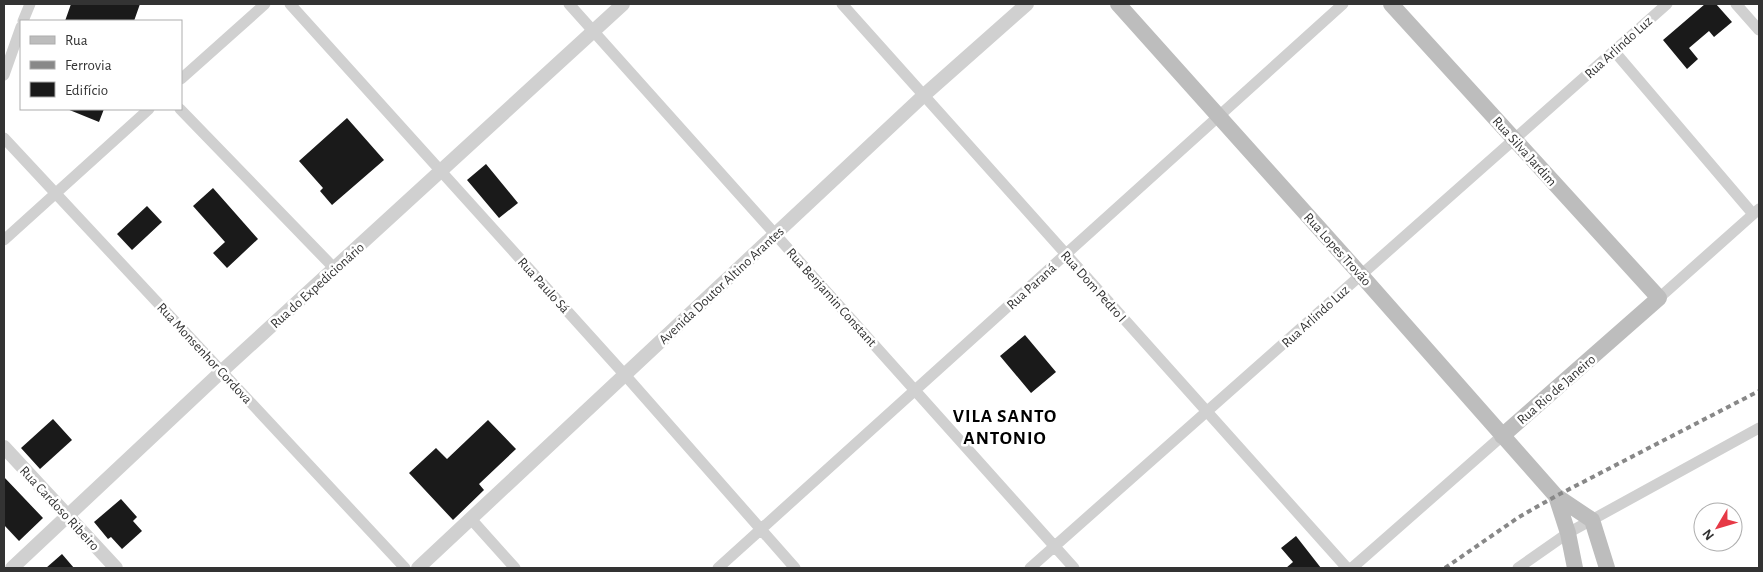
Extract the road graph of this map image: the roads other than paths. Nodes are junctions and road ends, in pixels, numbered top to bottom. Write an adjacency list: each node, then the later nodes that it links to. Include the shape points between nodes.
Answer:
1 (30, 4): 13 (street)
2 (265, 4): 19 (street)
3 (290, 4): 26 (street, Rua Paulo Sá)
4 (569, 4): 16 (street, Rua Benjamin Constant)
5 (623, 4): 16 (street, Rua do Expedicionário)
6 (842, 4): 20 (street, Rua Dom Pedro I)
7 (1027, 4): 20 (street, Avenida Doutor Altino Arantes)
8 (1118, 4): 23 (main road, Rua Lopes Trovão)
9 (1343, 4): 23 (street, Rua Paraná)
10 (1392, 4): 25 (main road, Rua Silva Jardim)
11 (1667, 4): 17 (street, Rua Arlindo Luz)
12 (1736, 4): 15 (street)
13 (23, 20)
14 (20, 30): 18 (street)
15 (1759, 30)
16 (594, 31): 26 (street, Rua do Expedicionário); 29 (street, Rua Benjamin Constant)
17 (1614, 51): 25 (street, Rua Arlindo Luz); 28 (street)
18 (4, 75)
19 (182, 78)
20 (923, 96): 29 (street, Avenida Doutor Altino Arantes); 31 (street, Rua Dom Pedro I)
21 (147, 110): 27 (street)
22 (181, 110): 32 (street)
23 (1218, 117): 31 (street, Rua Paraná); 33 (main road, Rua Lopes Trovão)
24 (4, 138): 27 (street, Rua Monsenhor Cordova)
25 (1514, 140): 33 (street, Rua Arlindo Luz); 34 (main road, Rua Silva Jardim)
26 (442, 171): 32 (street, Rua do Expedicionário); 36 (street, Rua Paulo Sá)
27 (56, 192): 30 (street); 35 (street, Rua Monsenhor Cordova)
28 (1756, 212): 34 (street, Rua Rio de Janeiro)
29 (776, 234): 36 (street, Avenida Doutor Altino Arantes); 37 (street, Rua Benjamin Constant)
30 (4, 240)
31 (1066, 254): 37 (street, Rua Paraná); 38 (street, Rua Dom Pedro I)
32 (335, 269): 35 (street, Rua do Expedicionário)
33 (1362, 275): 38 (street, Rua Arlindo Luz); 40 (main road, Rua Lopes Trovão)
34 (1659, 298): 40 (main road, Rua Rio de Janeiro)
35 (222, 371): 43 (street, Rua do Expedicionário); 51 (street, Rua Monsenhor Cordova)
36 (625, 375): 44 (street, Avenida Doutor Altino Arantes); 46 (street, Rua Paulo Sá)
37 (915, 390): 46 (street, Rua Paraná); 48 (street, Rua Benjamin Constant)
38 (1206, 412): 48 (street, Rua Arlindo Luz); 58 (street, Rua Dom Pedro I)
39 (1759, 428): 45 (street)
40 (1502, 436): 42 (main road, Rua Lopes Trovão); 59 (street, Rua Rio de Janeiro)
41 (4, 447): 43 (street, Rua Cardoso Ribeiro)
42 (1556, 496): 45 (main road); 47 (main road)
43 (68, 516): 49 (street, Rua do Expedicionário); 50 (street, Rua Cardoso Ribeiro)
44 (470, 519): 52 (street, Avenida Doutor Altino Arantes); 53 (street)
45 (1592, 520): 47 (street); 62 (main road)
46 (761, 530): 54 (street, Rua Paraná); 55 (street, Rua Paulo Sá)
47 (1568, 533): 60 (street); 61 (main road)
48 (1055, 546): 56 (street, Rua Arlindo Luz); 57 (street, Rua Benjamin Constant)
49 (12, 568)
50 (116, 568)
51 (405, 568)
52 (418, 568)
53 (515, 568)
54 (718, 568)
55 (795, 568)
56 (1030, 568)
57 (1074, 568)
58 (1347, 568)
59 (1352, 568)
60 (1518, 568)
61 (1575, 568)
62 (1607, 568)

